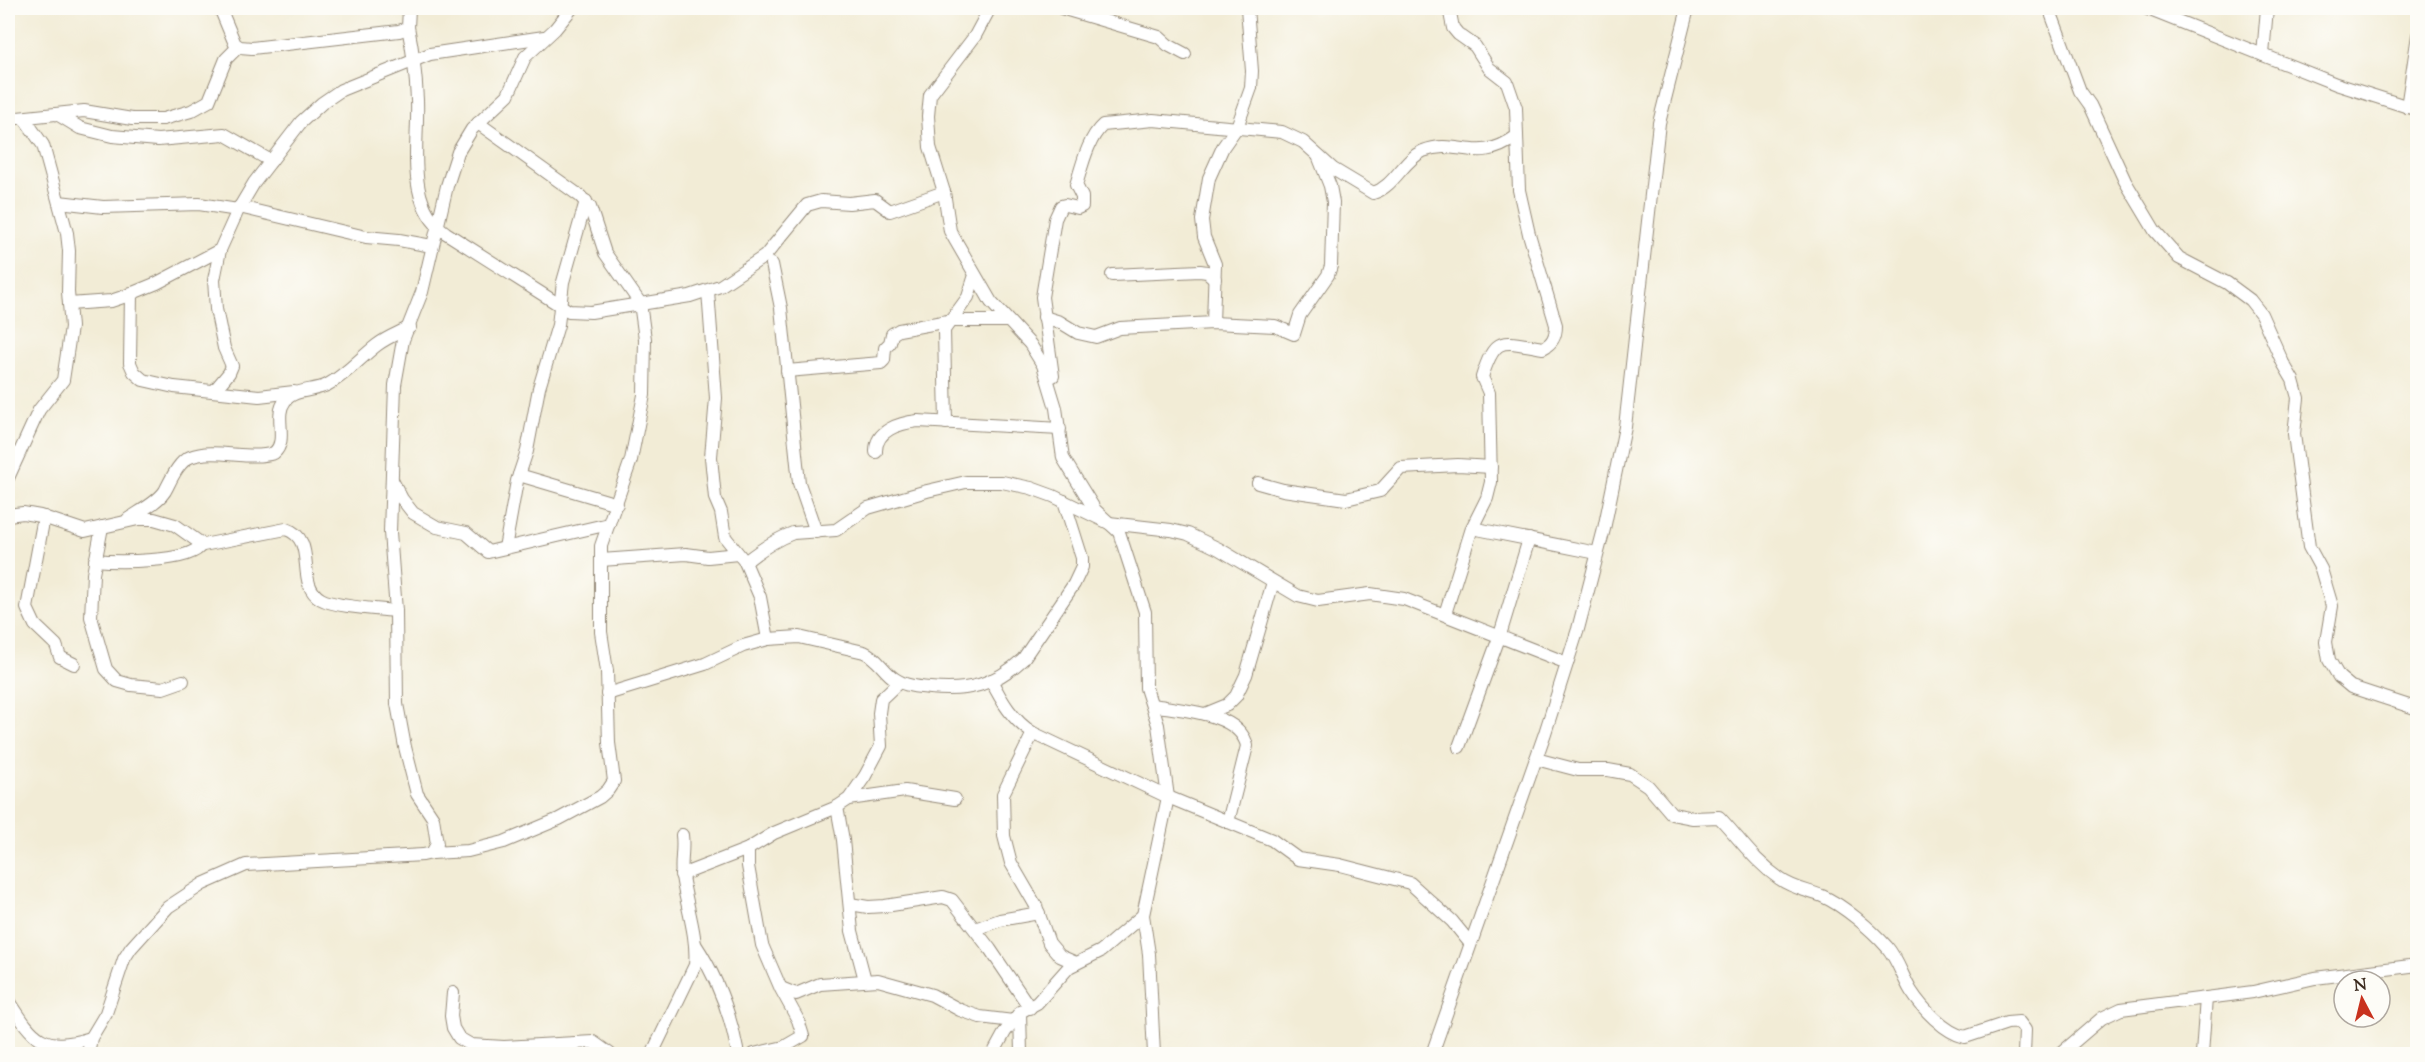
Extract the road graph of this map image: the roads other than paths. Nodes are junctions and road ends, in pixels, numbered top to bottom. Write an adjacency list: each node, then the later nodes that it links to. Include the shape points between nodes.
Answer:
1 (220, 8): 15 (street)
2 (409, 8): 12 (street)
3 (572, 8): 14 (street)
4 (990, 8): 28 (street, via 975,36 929,99 930,147)
5 (1060, 8): 16 (street, via 1159,37)
6 (1247, 8): 24 (street, via 1252,78)
7 (1449, 8): 25 (street, via 1453,28 1507,82 1516,108)
8 (1688, 8): 74 (street, via 1659,123 1625,427)
9 (2051, 8): 90 (street, via 2080,91 2155,231 2180,258 2250,300 2261,314 2293,380 2298,398 2294,434 2309,547 2332,606 2326,642 2329,660 2339,678 2351,687)
10 (2142, 8): 17 (street)
11 (2267, 8): 17 (street)
12 (408, 27): 15 (street); 18 (street)
13 (2418, 35): 19 (street)
14 (545, 36): 18 (street); 23 (street, via 525,57 508,95)
15 (238, 47): 20 (street, via 226,59 209,101 191,111 148,120 88,111)
16 (1185, 54)
17 (2263, 55): 19 (street)
18 (412, 60): 27 (street, via 346,88 322,103 301,122); 32 (street, via 417,97 416,169 423,203)
19 (2412, 109)
20 (57, 114): 21 (street); 27 (street, via 80,128 111,136 158,140 224,134)
21 (24, 118): 22 (street); 30 (street, via 43,145)
22 (8, 119)
23 (478, 123): 29 (street); 32 (street, via 458,152)
24 (1238, 127): 26 (street, via 1294,136); 38 (street, via 1222,147 1206,193 1202,230 1214,260); 44 (street, via 1153,120 1102,125 1076,185 1082,206 1063,205 1057,211 1042,297)
25 (1517, 136): 26 (street, via 1486,152 1448,148 1421,152 1373,193); 56 (street, via 1520,190 1556,333 1543,348 1506,342 1493,349 1482,377 1489,393)
26 (1317, 154): 47 (street, via 1333,202 1330,266 1300,315 1295,332 1275,326)
27 (271, 161): 31 (street)
28 (944, 192): 39 (street, via 890,211 875,200 813,202 765,256); 46 (street, via 952,234 991,302)
29 (586, 201): 41 (street, via 605,253); 43 (street, via 562,282)
30 (59, 202): 31 (street, via 98,207 199,204); 42 (street, via 69,243)
31 (239, 208): 33 (street, via 366,237); 34 (street)
32 (437, 227): 33 (street); 43 (street)
33 (432, 246): 48 (street)
34 (220, 250): 40 (street); 50 (street, via 214,280 216,309 232,366)
35 (772, 264): 49 (street)
36 (1112, 275): 38 (street, via 1200,271)
37 (974, 278): 45 (street, via 968,297)
38 (1215, 279): 47 (street)
39 (708, 291): 41 (street); 75 (street, via 716,398 713,484 725,537)
40 (131, 293): 42 (street, via 111,301); 50 (street, via 130,363 136,375 148,381)
41 (640, 303): 43 (street, via 591,312); 62 (street, via 646,355 644,395 631,460)
42 (69, 304): 58 (street, via 71,327 63,380 39,410)
43 (561, 307): 57 (street)
44 (1044, 317): 47 (street, via 1096,337 1120,328); 52 (street)
45 (948, 321): 46 (street); 49 (street, via 896,330 881,363); 53 (street, via 944,338)
46 (1008, 321): 52 (street, via 1033,348)
47 (1213, 322)
48 (410, 327): 51 (street, via 379,343 339,378); 59 (street, via 401,349 395,385)
49 (788, 370): 70 (street, via 799,483)
50 (214, 391): 51 (street, via 259,396)
51 (304, 392): 65 (street, via 292,395 282,405 281,436 274,453 205,454 189,458 163,494)
52 (1053, 392): 54 (street)
53 (946, 423): 54 (street); 55 (street, via 918,421 899,425 883,432)
54 (1060, 429): 66 (street, via 1067,468)
55 (876, 452)
56 (1491, 467): 60 (street, via 1401,468 1380,491 1346,499); 69 (street, via 1487,498)
57 (519, 475): 62 (street); 73 (street)
58 (8, 478)
59 (391, 479): 73 (street, via 409,509 432,524 466,532 488,552); 79 (street, via 390,532)
60 (1258, 483)
61 (1064, 501): 66 (street); 70 (street, via 1019,485 966,482 872,507 838,529); 85 (street, via 1082,558 1081,571 1035,645 1014,667)
62 (617, 504): 67 (street)
63 (8, 515): 64 (street)
64 (44, 517): 68 (street, via 79,530); 84 (street, via 27,608 35,625 56,645 60,657)
65 (125, 521): 68 (street); 72 (street, via 163,521 183,530)
66 (1109, 523): 78 (street, via 1188,534); 89 (street, via 1119,532 1145,612 1146,688)
67 (609, 524): 73 (street); 77 (street, via 601,546)
68 (102, 527): 76 (street)
69 (1472, 528): 71 (street); 80 (street)
70 (816, 532): 75 (street, via 786,535)
71 (1529, 539): 74 (street); 81 (street)
72 (201, 545): 76 (street, via 196,552 170,557); 79 (street, via 290,530 303,544 309,587 314,594 328,602)
73 (505, 548)
74 (1597, 553): 83 (street)
75 (741, 558): 77 (street, via 686,554); 82 (street, via 760,597)
76 (95, 560): 86 (street, via 91,616 109,673 120,682 139,686 163,688)
77 (601, 560): 88 (street, via 601,632)
78 (1273, 582): 80 (street, via 1309,600 1374,594 1404,599); 91 (street, via 1246,675 1236,696 1227,705)
79 (396, 611): 102 (street, via 399,715 417,794 433,818 437,844)
80 (1446, 615): 81 (street)
81 (1500, 635): 83 (street); 93 (street)
82 (768, 639): 87 (street, via 799,637 858,650 873,657); 88 (street, via 705,664)
83 (1567, 663): 94 (street)
84 (74, 664)
85 (990, 680): 87 (street, via 960,690); 92 (street, via 1004,704)
86 (183, 681)
87 (899, 682): 96 (street, via 881,699 880,748)
88 (607, 694): 102 (street, via 614,779 608,790 559,819 504,842 468,851)
89 (1152, 705): 91 (street); 95 (street)
90 (2418, 709)
91 (1205, 714): 99 (street, via 1234,726 1246,741)
92 (1033, 733): 95 (street); 105 (street, via 1003,794 1002,819 1011,863)
93 (1459, 747)
94 (1536, 759): 109 (street); 128 (street, via 1578,770 1630,774 1648,786 1672,814 1719,818 1747,851 1781,881 1835,902 1865,926 1891,952 1920,1004 1938,1021 1965,1037 2019,1022 2025,1030)
95 (1168, 796): 99 (street); 106 (street)
96 (849, 799): 97 (street, via 905,791); 98 (street)
97 (956, 799)
98 (837, 807): 101 (street, via 774,833); 104 (street)
99 (1228, 822): 109 (street, via 1276,842 1298,859 1410,883)
100 (682, 835): 103 (street)
101 (748, 849): 103 (street); 113 (street, via 762,945)
102 (432, 853): 118 (street, via 246,866 202,884 162,913 131,948 106,1013)
103 (681, 875): 108 (street)
104 (850, 904): 107 (street, via 885,906 943,897 952,900); 112 (street, via 852,931)
105 (1039, 913): 107 (street); 110 (street, via 1051,946 1060,956)
106 (1143, 915): 110 (street, via 1101,951); 126 (street)
107 (975, 928): 117 (street)
108 (694, 943): 121 (street, via 694,965); 122 (street, via 717,984)
109 (1470, 943): 127 (street)
110 (1076, 963): 117 (street, via 1062,973 1045,996)
111 (2418, 965): 115 (street)
112 (865, 980): 113 (street, via 820,984 794,994); 117 (street, via 880,980 932,995 980,1017)
113 (780, 987): 123 (street, via 803,1037 784,1047)
114 (453, 993): 120 (street, via 453,1028 459,1038 471,1045 593,1042)
115 (2206, 998): 129 (street, via 2121,1009 2102,1018); 130 (street)
116 (8, 999): 118 (street, via 30,1033 41,1040 60,1044)
117 (1021, 1014): 124 (street); 125 (street)
118 (91, 1038): 119 (street)
119 (88, 1054)
120 (610, 1054)
121 (652, 1054)
122 (738, 1054)
123 (754, 1054)
124 (993, 1054)
125 (1021, 1054)
126 (1154, 1054)
127 (1432, 1054)
128 (2024, 1054)
129 (2060, 1054)
130 (2202, 1054)

